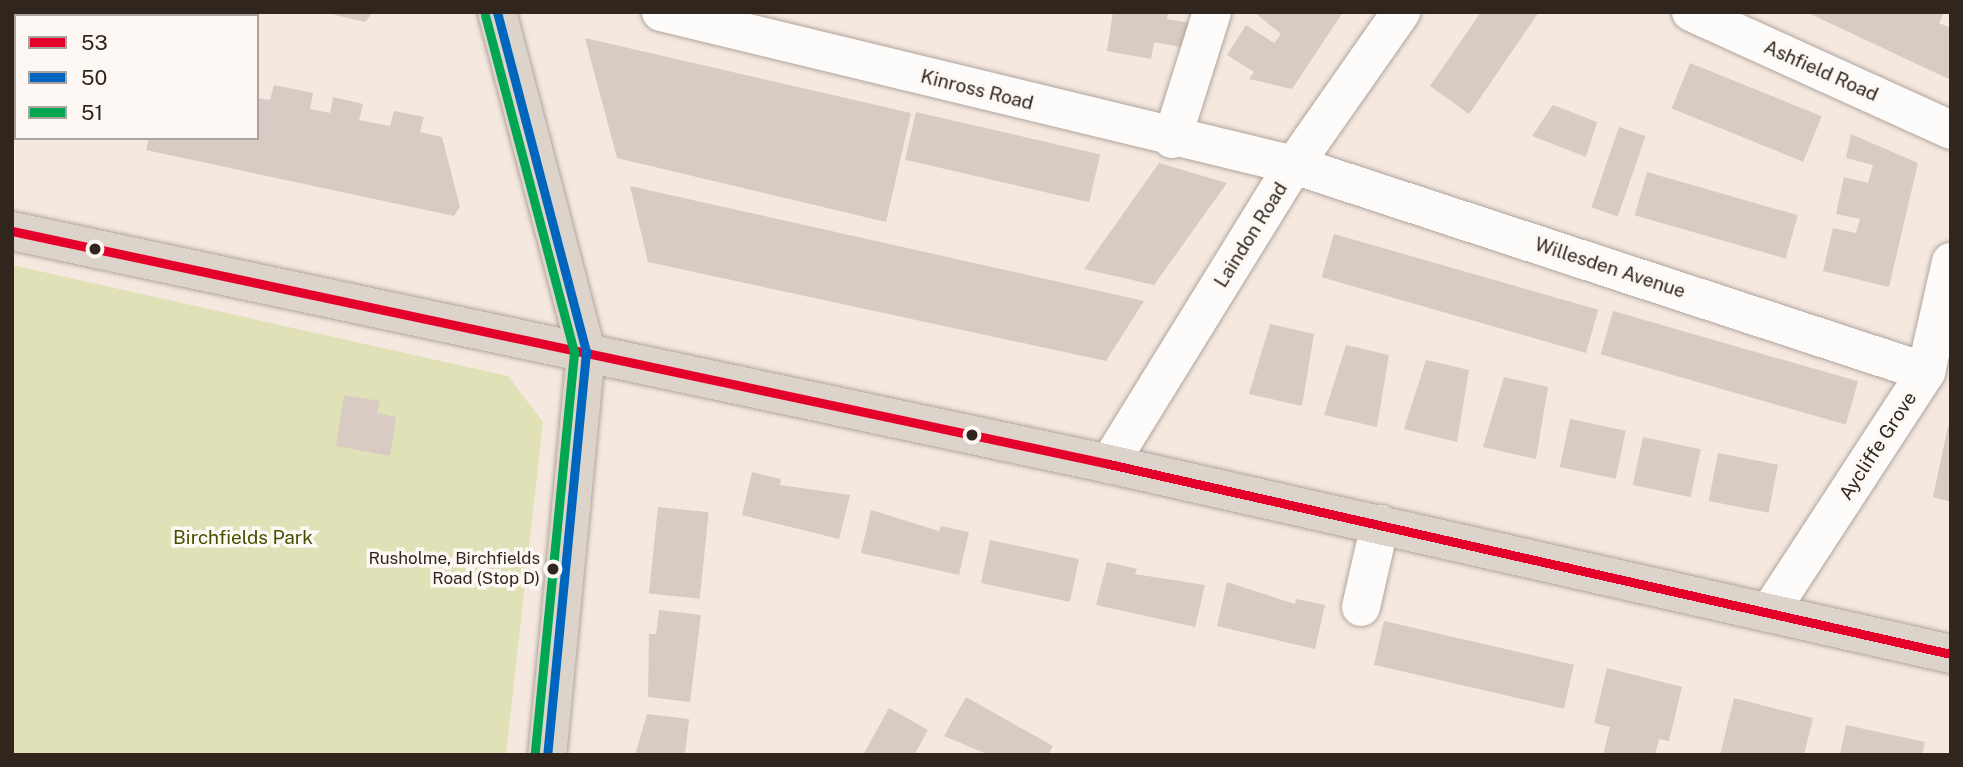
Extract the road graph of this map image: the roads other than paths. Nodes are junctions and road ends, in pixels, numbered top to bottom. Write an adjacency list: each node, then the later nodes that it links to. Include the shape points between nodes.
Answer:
1 (498, 12): 11 (highway)
2 (661, 12): 7 (street, Kinross Road)
3 (1212, 12): 7 (street)
4 (1401, 12): 8 (street, Laindon Road)
5 (1690, 12): 6 (street, Ashfield Road)
6 (1951, 130)
7 (1172, 139): 8 (street, Kinross Road)
8 (1294, 165): 12 (street, Willesden Avenue); 13 (street, Laindon Road)
9 (12, 231): 11 (highway)
10 (1951, 262): 12 (street, Aycliffe Grove)
11 (586, 352): 13 (highway); 18 (highway)
12 (1926, 372): 16 (street, Aycliffe Grove)
13 (1109, 464): 14 (highway)
14 (1380, 524): 15 (street); 16 (highway)
15 (1361, 607)
16 (1769, 613): 17 (highway)
17 (1951, 654)
18 (547, 755)

